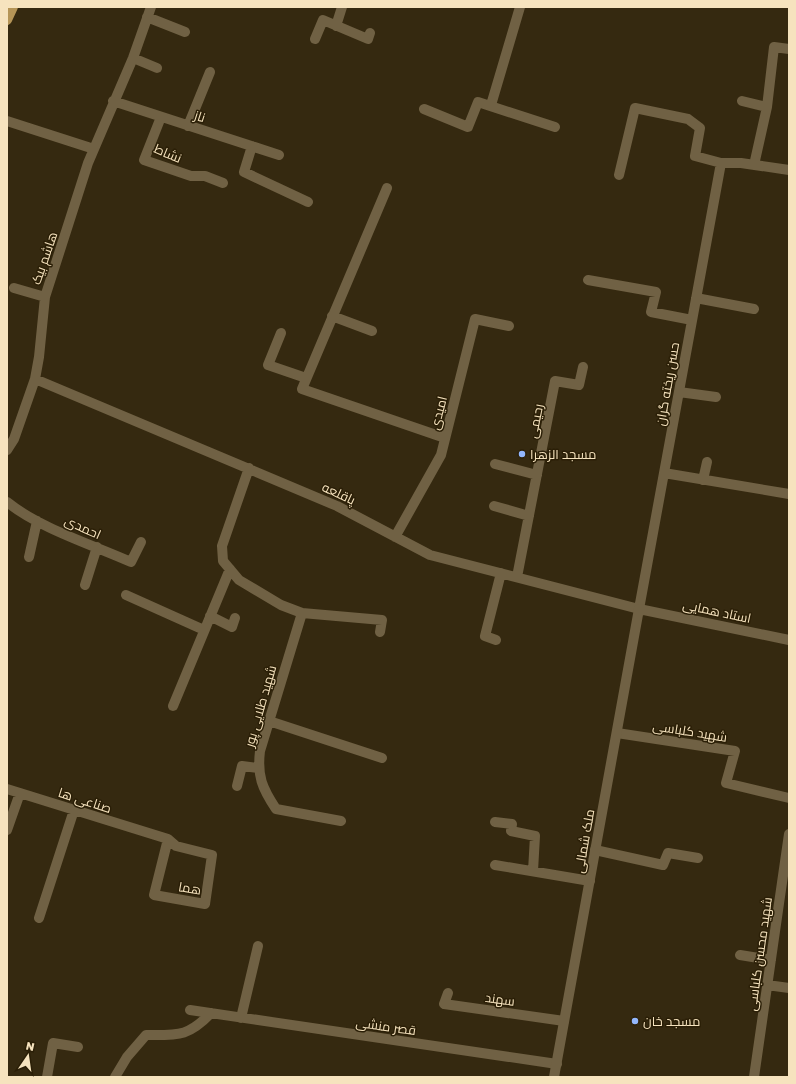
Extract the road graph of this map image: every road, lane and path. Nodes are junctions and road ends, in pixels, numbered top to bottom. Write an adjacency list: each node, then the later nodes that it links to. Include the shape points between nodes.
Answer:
1 (13, 7): 6 (main road)
2 (151, 7): 5 (street, هاشم بیک)
3 (342, 7): 7 (street)
4 (520, 7): 17 (street)
5 (147, 17): 8 (street); 12 (street, هاشم بیک)
6 (7, 20)
7 (336, 26): 9 (street, via 368,38); 10 (street, via 323,20)
8 (185, 32)
9 (370, 33)
10 (315, 39)
11 (789, 49): 18 (street, via 774,47)
12 (133, 58): 13 (street); 15 (street, هاشم بیک)
13 (157, 68)
14 (210, 72): 22 (street)
15 (113, 101): 20 (street, ناز); 25 (street, هاشم بیک)
16 (742, 101): 18 (street)
17 (491, 105): 19 (street, via 478,102 468,127); 23 (street)
18 (767, 107): 28 (street)
19 (424, 109)
20 (161, 117): 22 (street, ناز); 31 (street, نشاط, via 144,160 191,176 205,176)
21 (7, 121): 25 (street)
22 (188, 126): 24 (street, ناز)
23 (555, 127)
24 (252, 146): 26 (street, ناز); 33 (street, via 244,172)
25 (94, 149): 36 (street, هاشم بیک)
26 (279, 155)
27 (721, 164): 28 (street); 30 (street, via 695,156 700,128 688,119 635,108); 37 (street, حسن ریخته گران)
28 (754, 164): 29 (street)
29 (789, 170)
30 (619, 175)
31 (223, 184)
32 (387, 188): 39 (street)
33 (308, 202)
34 (588, 280): 40 (street, via 656,292 651,312)
35 (14, 288): 36 (street)
36 (45, 297): 46 (street, هاشم بیک)
37 (696, 298): 38 (street); 40 (street, حسن ریخته گران)
38 (754, 309)
39 (332, 316): 42 (street); 45 (street)
40 (692, 320): 47 (street, حسن ریخته گران)
41 (509, 326): 50 (street, امیدی, via 475,319)
42 (372, 331)
43 (281, 333): 45 (street, via 268,364)
44 (583, 366): 56 (street, رحیمی, via 579,385 555,381)
45 (306, 378): 50 (street, via 302,389)
46 (35, 379): 49 (street, هاشم بیک); 54 (street, پاقلعه)
47 (679, 392): 48 (street); 55 (street, حسن ریخته گران)
48 (716, 397)
49 (10, 437): 51 (street, هاشم بیک)
50 (445, 438): 63 (street, امیدی, via 441,455)
51 (7, 450)
52 (707, 462): 57 (street)
53 (495, 464): 56 (street)
54 (249, 468): 63 (street, پاقلعه, via 337,506); 67 (street, via 222,546 223,561)
55 (664, 473): 57 (street); 72 (street, حسن ریخته گران)
56 (537, 475): 61 (street, رحیمی)
57 (703, 480): 58 (street)
58 (789, 494)
59 (7, 502): 62 (street, احمدی)
60 (494, 506): 61 (street)
61 (529, 516): 69 (street, رحیمی)
62 (37, 521): 65 (street, احمدی); 66 (street)
63 (395, 537): 68 (street, پاقلعه, via 430,555)
64 (142, 542): 65 (street, احمدی, via 131,562)
65 (97, 547): 70 (street)
66 (29, 557)
67 (230, 569): 73 (street, via 238,580); 74 (street)
68 (501, 573): 69 (street, پاقلعه); 78 (street, via 485,636)
69 (517, 577): 72 (street, پاقلعه)
70 (85, 585)
71 (126, 595): 76 (street)
72 (639, 609): 79 (street, استاد همایی); 82 (street, ملک شمالی)
73 (302, 614): 77 (street, via 382,620); 81 (street, شهید طلایی پور)
74 (210, 616): 75 (street, via 232,627); 76 (street)
75 (235, 618)
76 (204, 630): 80 (street)
77 (380, 632)
78 (496, 640)
79 (789, 640)
80 (173, 706)
81 (269, 721): 83 (street); 84 (street, شهید طلایی پور)
82 (617, 733): 88 (street, شهید کلباسی, via 735,751 726,783); 96 (street, ملک شمالی)
83 (382, 758)
84 (258, 768): 85 (street, via 242,766); 90 (street, شهید طلایی پور, via 264,791 276,809)
85 (237, 786)
86 (7, 789): 87 (street, صناعی ها)
87 (20, 793): 89 (street, صناعی ها); 92 (street)
88 (789, 798)
89 (74, 810): 94 (street, صناعی ها); 101 (street)
90 (341, 821)
91 (495, 822): 99 (street, via 512,824 511,830 535,836)
92 (7, 830)
93 (789, 834): 104 (street, شهید محسن کلباسی)
94 (155, 836): 95 (street, هما)
95 (168, 839): 95 (street, هما, via 176,846 212,855 206,904 154,895)
96 (595, 850): 97 (street, via 663,865 668,852); 100 (street, ملک شمالی)
97 (698, 858)
98 (495, 865): 99 (street)
99 (533, 871): 100 (street)
100 (590, 881): 111 (street, ملک شمالی)
101 (39, 918)
102 (258, 946): 110 (street)
103 (740, 955): 104 (street)
104 (771, 960): 105 (street, شهید محسن کلباسی)
105 (767, 985): 106 (street); 117 (street, شهید محسن کلباسی)
106 (789, 988)
107 (448, 993): 111 (street, سهند, via 444,1004)
108 (190, 1010): 109 (street, قصر منشی)
109 (211, 1013): 110 (street, قصر منشی); 115 (street, via 190,1032 176,1035 146,1035 127,1057)
110 (242, 1018): 113 (street, قصر منشی)
111 (564, 1021): 113 (street, ملک شمالی)
112 (78, 1047): 114 (street, via 53,1043)
113 (556, 1064): 116 (street, ملک شمالی)
114 (48, 1077)
115 (115, 1077)
116 (554, 1077)
117 (754, 1077)

